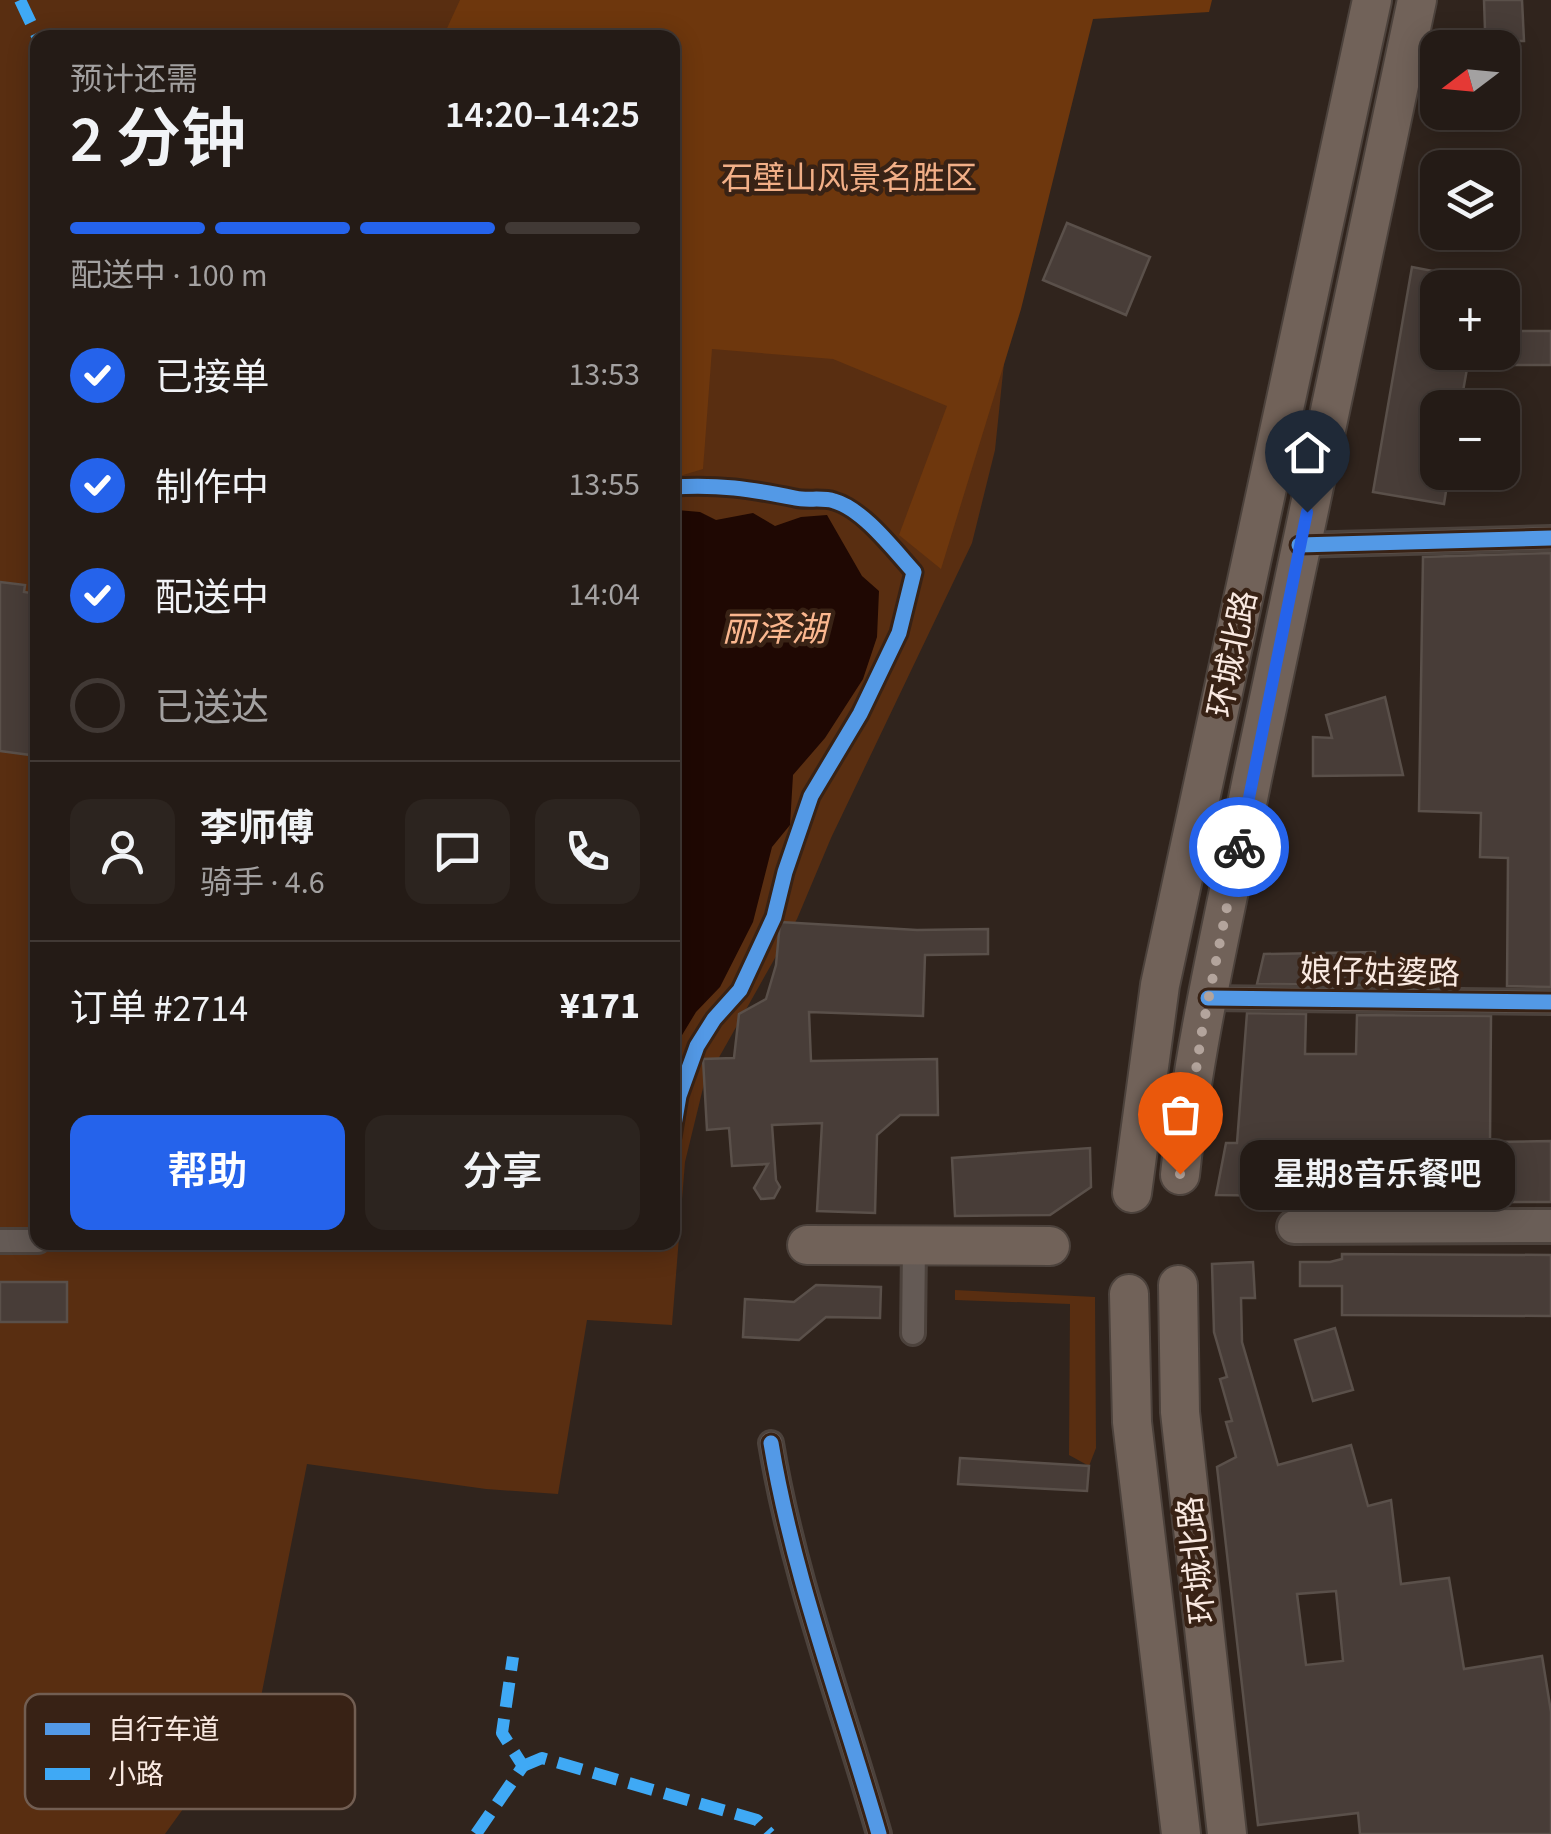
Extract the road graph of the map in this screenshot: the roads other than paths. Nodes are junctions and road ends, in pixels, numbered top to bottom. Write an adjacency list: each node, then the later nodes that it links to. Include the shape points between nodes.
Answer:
1 (1372, 0): 8 (main road, 环城北路, via 1160,985)
2 (1417, 0): 4 (main road, 环城北路)
3 (1551, 538): 4 (street)
4 (1299, 545): 5 (main road, 环城北路)
5 (1208, 998): 6 (street, 娘仔姑婆路); 7 (main road, 环城北路)
6 (1551, 1002)
7 (1180, 1174)
8 (1132, 1194)
9 (1551, 1226): 10 (main road)
10 (1294, 1228)
11 (0, 1241): 12 (street)
12 (30, 1241)
13 (807, 1245): 15 (main road)
14 (1050, 1246): 15 (main road)
15 (914, 1248): 18 (street)
16 (1178, 1285): 22 (main road, 环城北路, via 1180,1412)
17 (1129, 1294): 21 (main road, 环城北路, via 1132,1422)
18 (913, 1333)
19 (771, 1443): 20 (street, via 805,1586)
20 (879, 1834)
21 (1181, 1834)
22 (1227, 1834)

